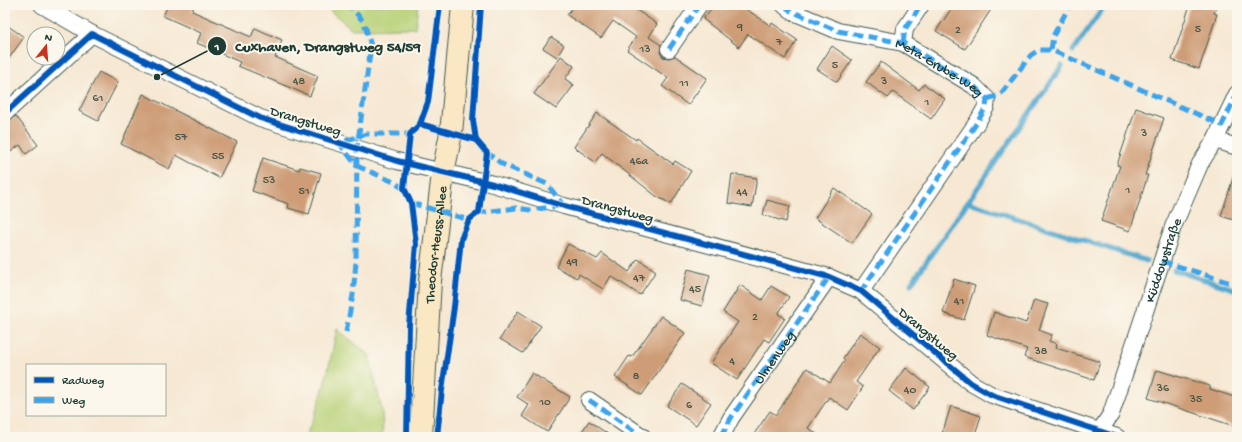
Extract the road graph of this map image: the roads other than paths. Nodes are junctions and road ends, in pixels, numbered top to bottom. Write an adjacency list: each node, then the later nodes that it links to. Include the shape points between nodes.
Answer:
1 (42, 5): 6 (street, Drangstweg)
2 (463, 5): 13 (street, Theodor-Heuss-Allee, via 452,133)
3 (699, 5): 8 (street)
4 (784, 5): 7 (street, Meta-Grube-Weg, via 791,11 838,31)
5 (921, 5): 7 (street, via 905,29)
6 (92, 34): 10 (street); 13 (street, Drangstweg, via 260,118)
7 (903, 43): 15 (street, Meta-Grube-Weg, via 974,86 987,99 986,107)
8 (669, 49)
9 (1237, 94): 11 (street, Küddowstraße)
10 (5, 113)
11 (1215, 140): 12 (street); 17 (street, Küddowstraße, via 1200,164 1173,227 1111,414)
12 (1237, 147)
13 (443, 173): 14 (street, Drangstweg, via 493,184 572,208); 18 (street, Theodor-Heuss-Allee, via 430,280)
14 (829, 277): 15 (street, Drangstweg); 20 (street, Ulmenweg, via 731,418)
15 (861, 291): 17 (street, Drangstweg, via 971,383 992,395)
16 (590, 400): 19 (street)
17 (1099, 434): 21 (street, Drangstweg)
18 (421, 437)
19 (643, 437)
20 (721, 437)
21 (1117, 437)

